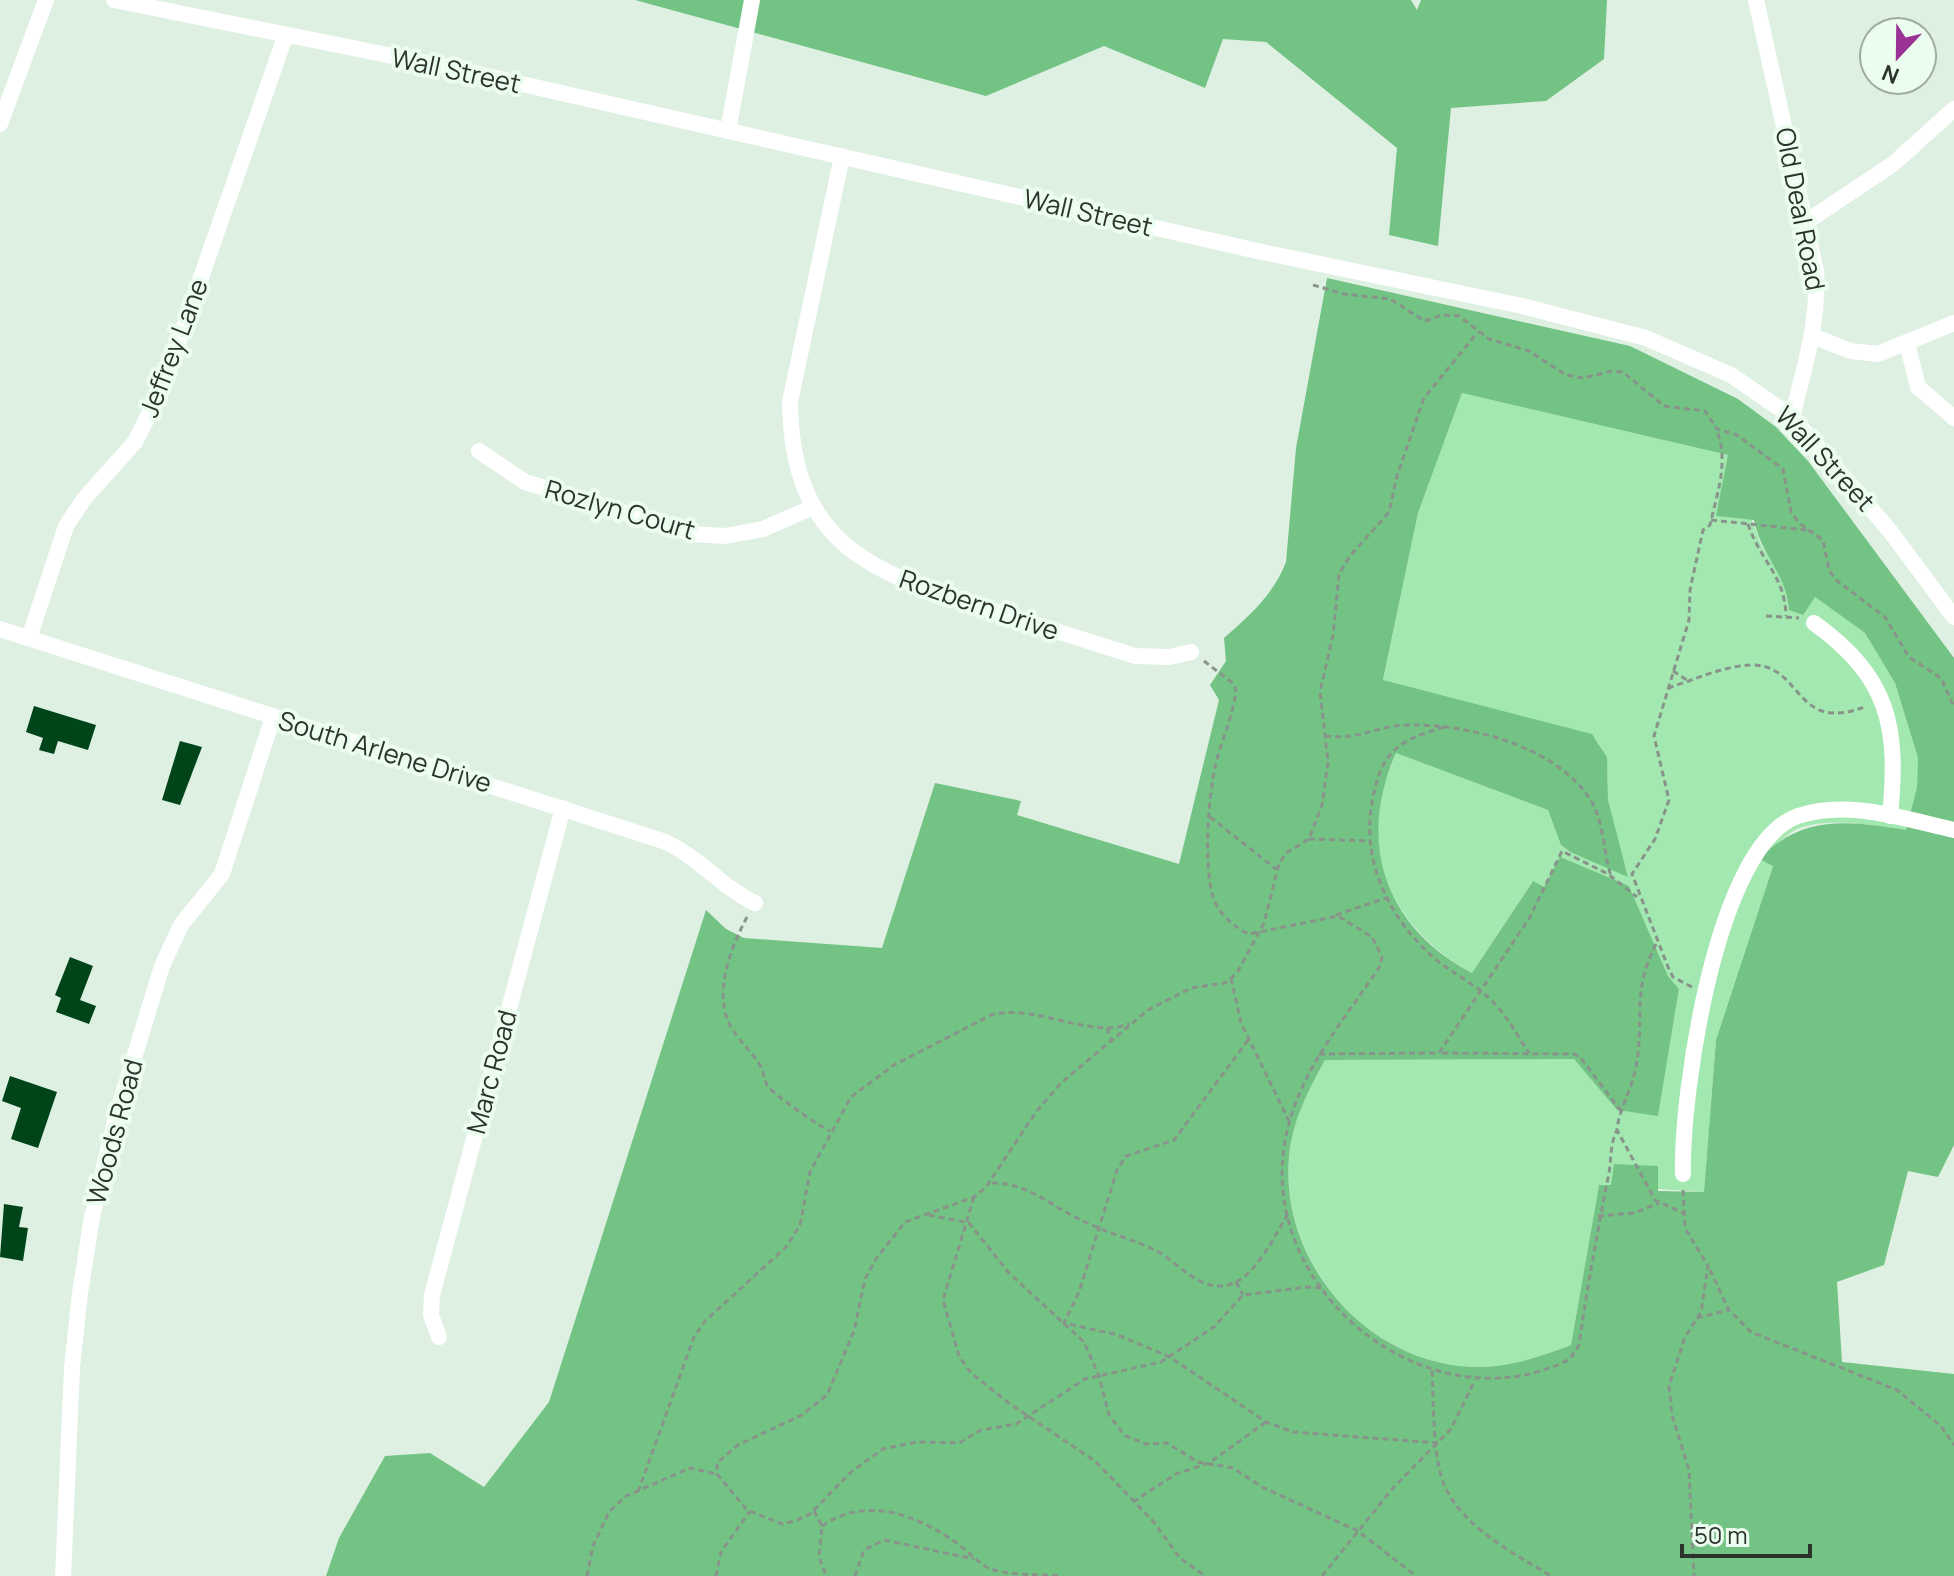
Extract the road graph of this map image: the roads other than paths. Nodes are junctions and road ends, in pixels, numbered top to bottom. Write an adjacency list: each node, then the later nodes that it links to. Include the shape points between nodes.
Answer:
1 (46, 0): 7 (street)
2 (114, 0): 5 (street, Wall Street)
3 (752, 0): 8 (street)
4 (1756, 0): 10 (street, Old Deal Road)
5 (285, 37): 8 (street, Wall Street, via 447,67); 21 (street, Jeffrey Lane, via 162,389 135,442 66,526)
6 (1954, 109): 10 (street, via 1893,164)
7 (0, 124)
8 (728, 131): 9 (street, Wall Street)
9 (842, 156): 14 (street, Wall Street, via 1616,328 1707,362); 17 (street, Rozbern Drive, via 790,402 797,468)
10 (1806, 222): 12 (street, Old Deal Road, via 1818,301)
11 (1954, 323): 13 (street)
12 (1812, 336): 13 (street, via 1851,351 1878,354); 14 (street, Old Deal Road)
13 (1907, 343): 15 (street, via 1918,387)
14 (1792, 417): 18 (street, Wall Street, via 1890,531)
15 (1954, 418)
16 (479, 451): 17 (street, Rozlyn Court, via 525,482 693,534 724,536 763,529)
17 (813, 507): 22 (street, Rozbern Drive, via 858,556 897,579 1135,656)
18 (1954, 617)
19 (1814, 623): 25 (street, via 1856,657 1881,700 1894,749)
20 (0, 629): 21 (street, South Arlene Drive)
21 (29, 638): 23 (street, South Arlene Drive)
22 (1191, 652)
23 (273, 717): 24 (street, South Arlene Drive); 30 (street, Woods Road, via 222,874 181,925 162,966 116,1117 80,1293)
24 (563, 808): 27 (street, South Arlene Drive, via 673,845); 29 (street, Marc Road, via 432,1295 431,1315)
25 (1890, 816): 26 (street); 28 (street, via 1828,810 1796,817 1765,837 1739,884 1706,992 1687,1083)
26 (1954, 830)
27 (755, 903)
28 (1683, 1174)
29 (439, 1337)
30 (63, 1576)

